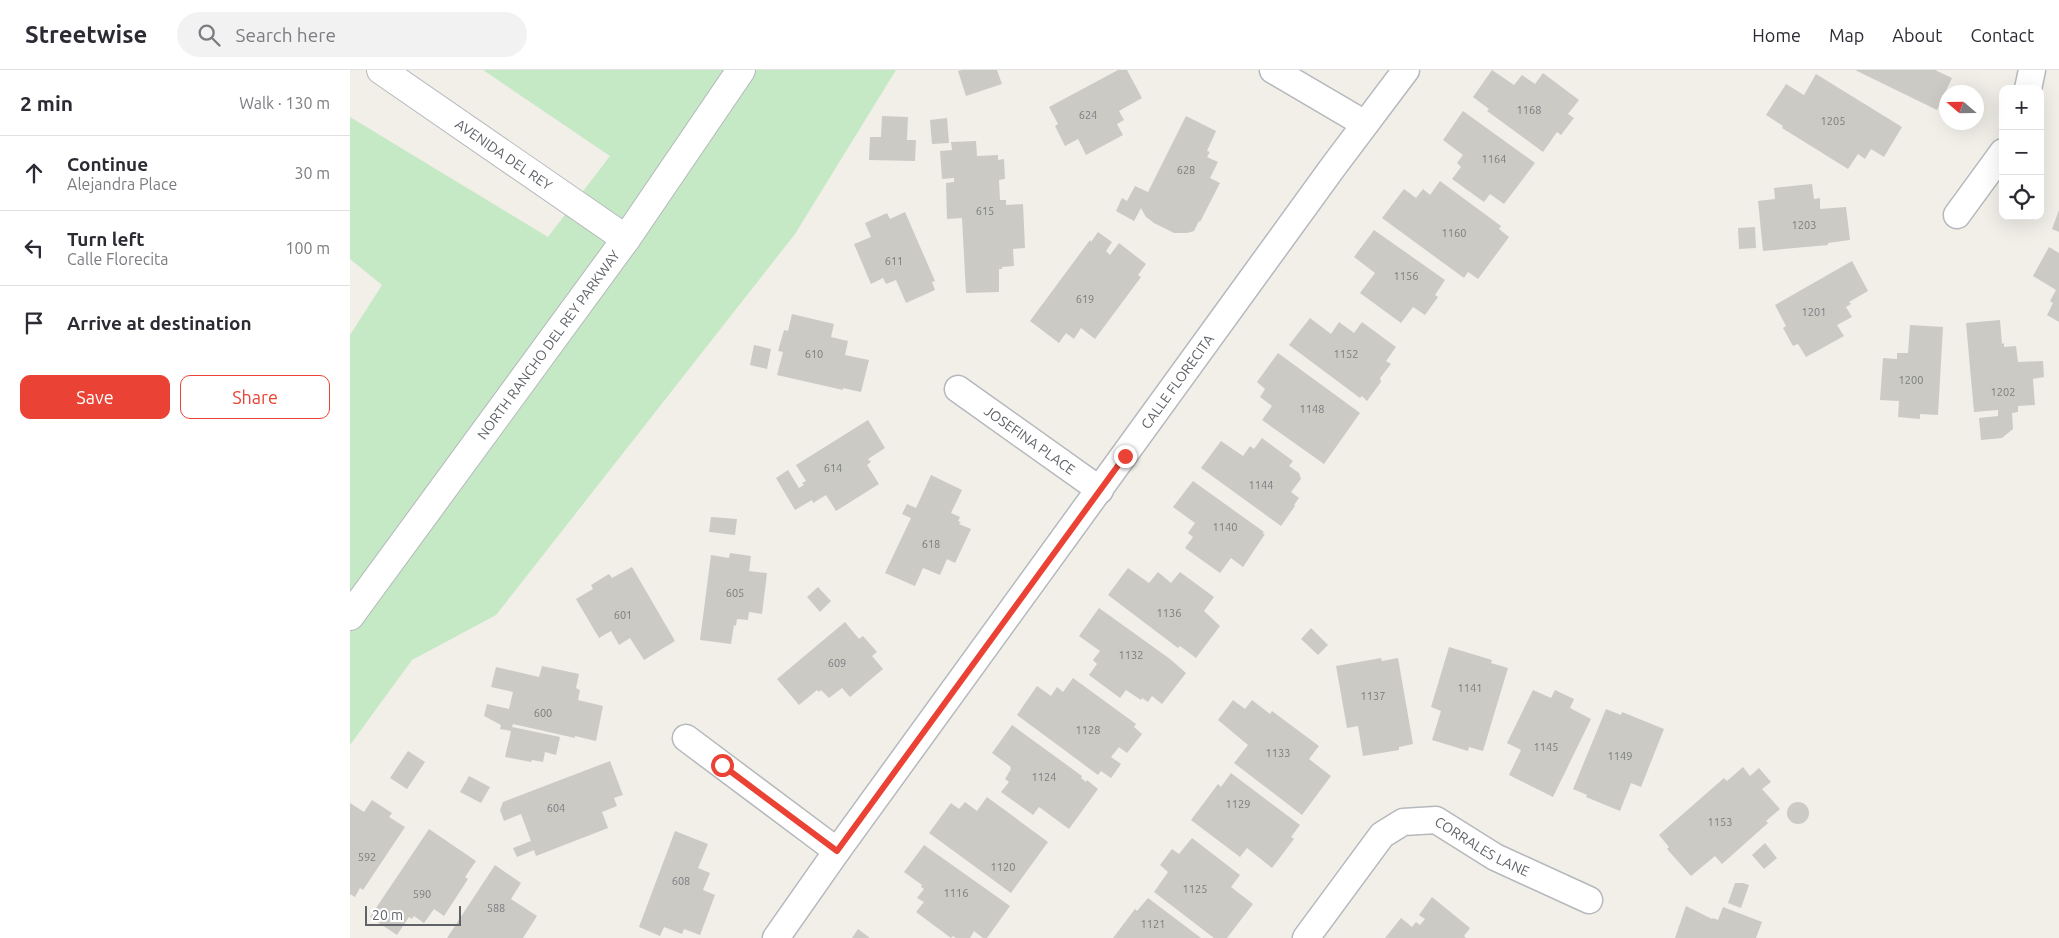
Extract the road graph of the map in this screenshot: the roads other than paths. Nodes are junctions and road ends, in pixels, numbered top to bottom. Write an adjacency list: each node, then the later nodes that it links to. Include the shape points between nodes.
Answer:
1 (381, 70): 10 (street, AVENIDA DEL REY)
2 (741, 70): 10 (street, NORTH RANCHO DEL REY PARKWAY)
3 (1273, 70): 7 (street)
4 (1406, 70): 7 (street, CALLE FLORECITA)
5 (2032, 70): 6 (street)
6 (2029, 85)
7 (1365, 124): 12 (street, CALLE FLORECITA)
8 (1999, 157): 9 (street)
9 (1957, 214)
10 (626, 239): 13 (street, NORTH RANCHO DEL REY PARKWAY)
11 (958, 388): 12 (street, JOSEFINA PLACE)
12 (1100, 490): 15 (street, CALLE FLORECITA)
13 (350, 616)
14 (686, 738): 15 (street)
15 (837, 851): 17 (street, CALLE FLORECITA)
16 (1589, 900): 18 (street, CORRALES LANE, via 1495,857 1436,820 1403,822 1382,835)
17 (776, 938)
18 (1306, 938)

